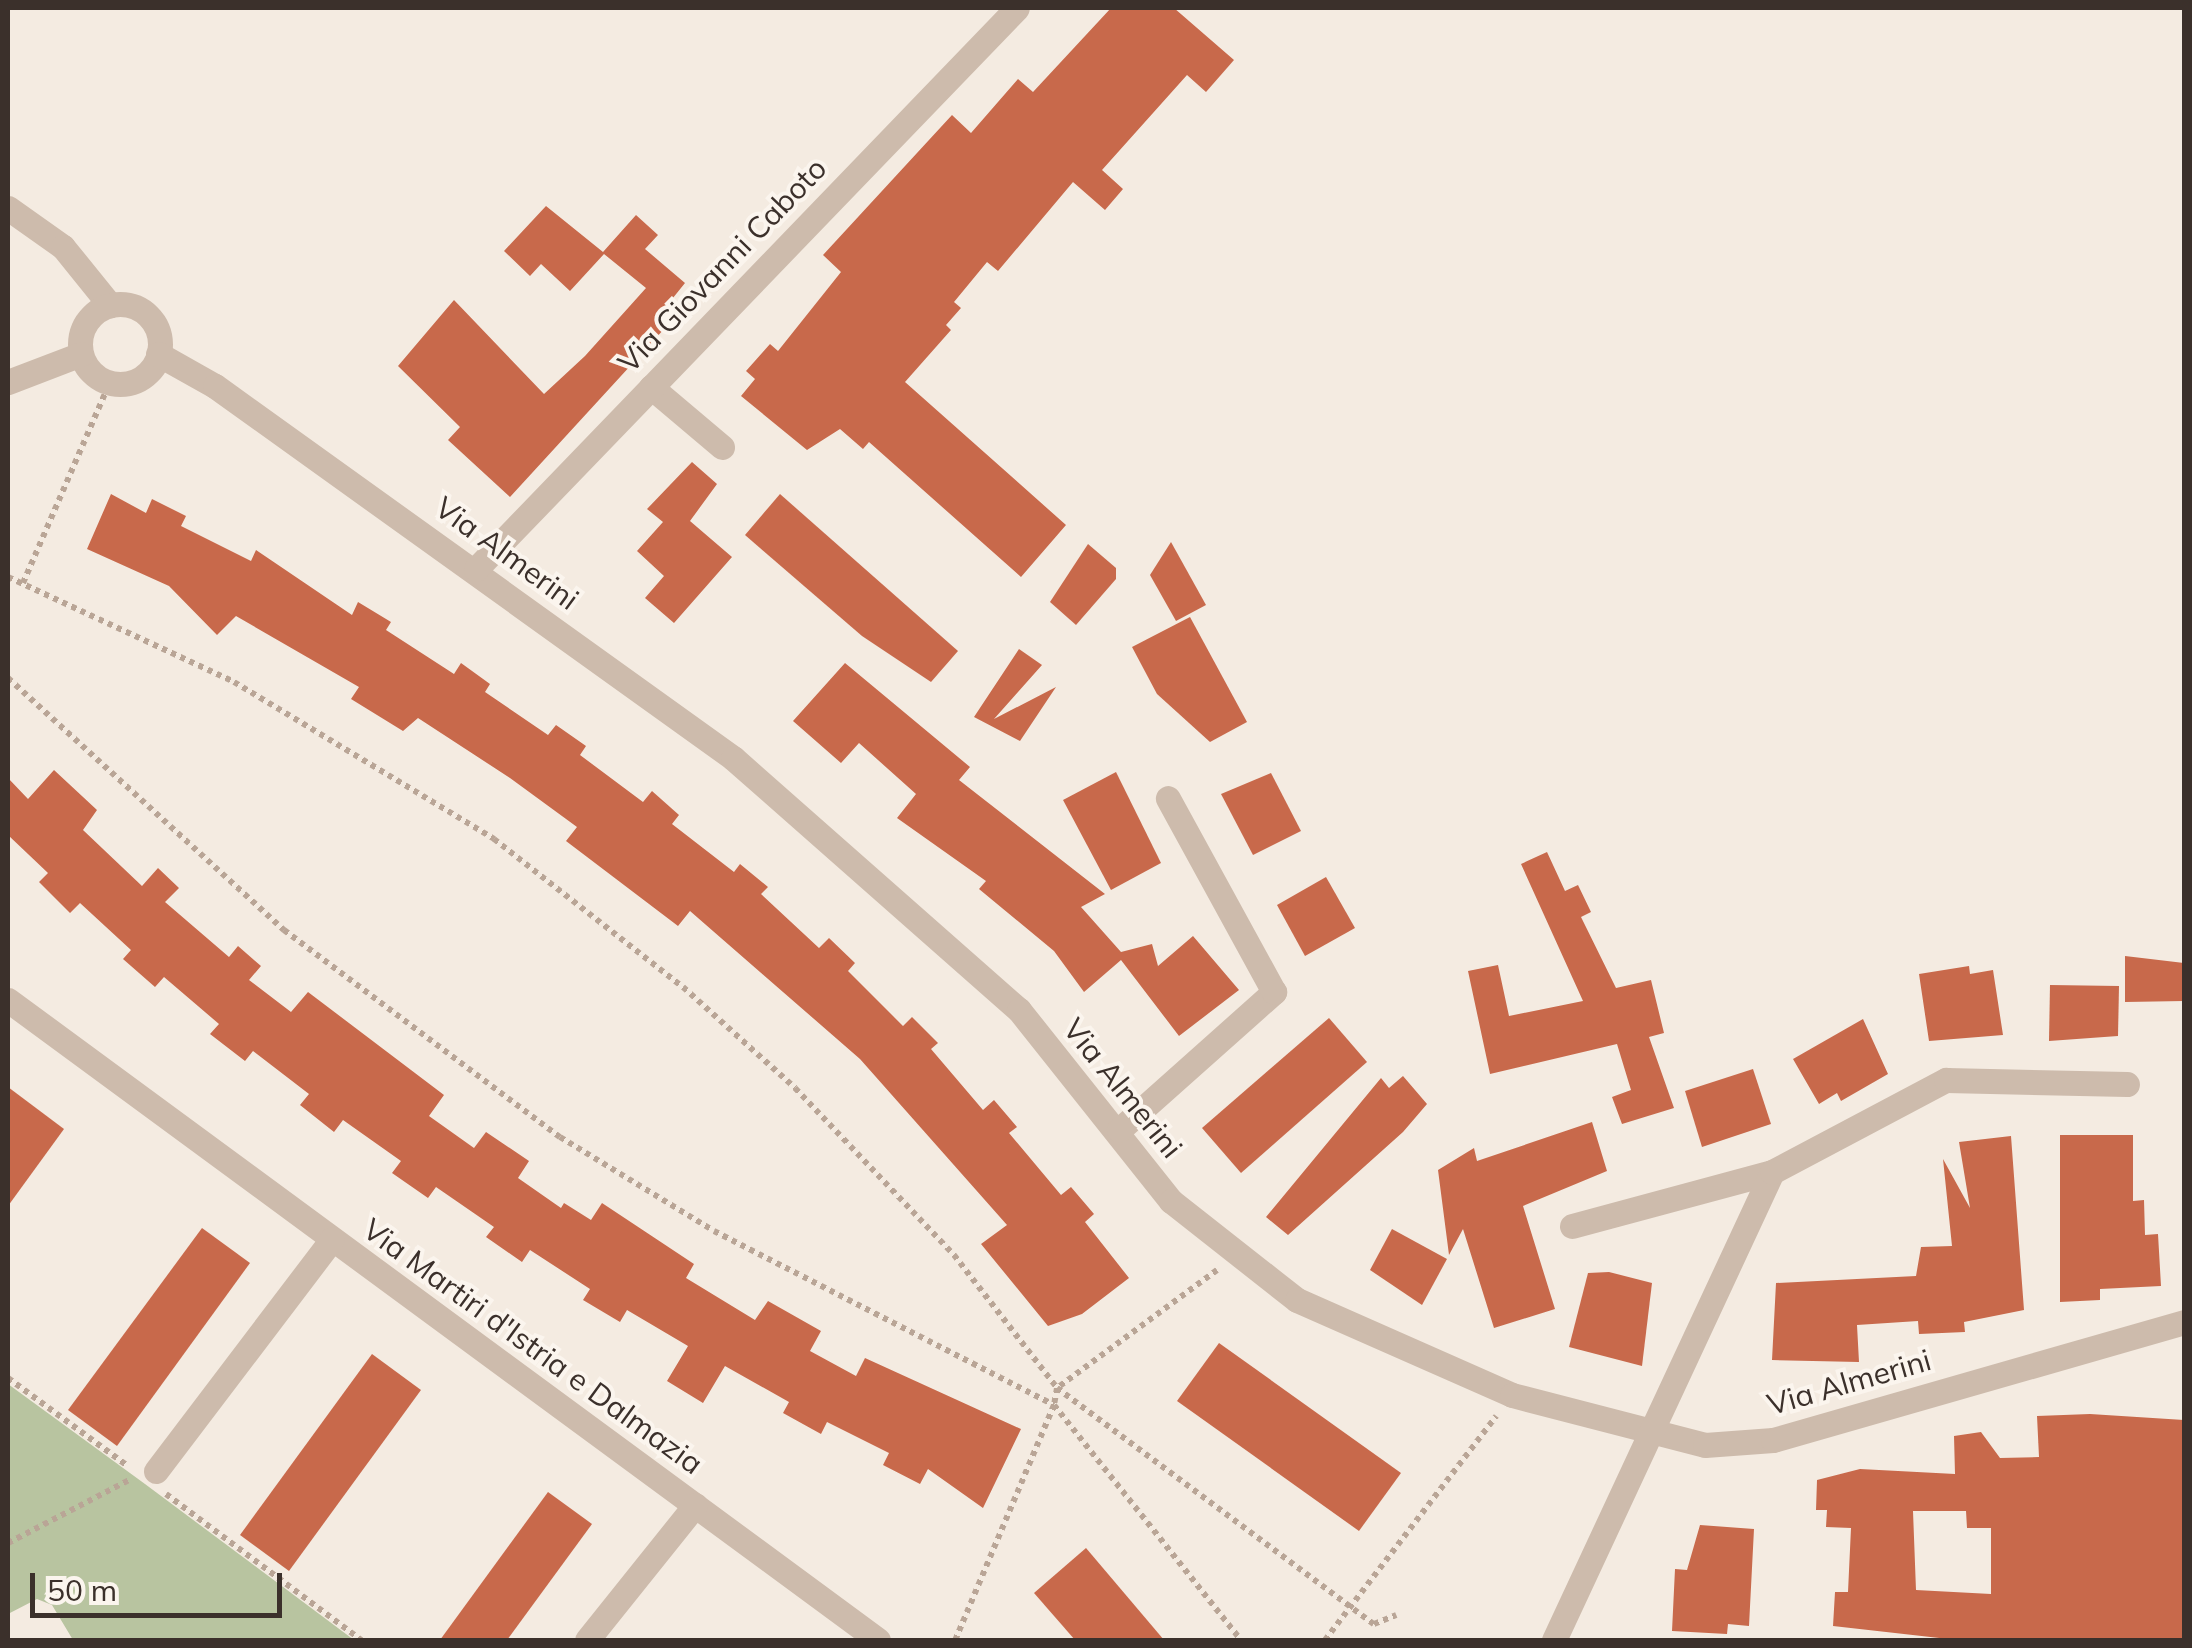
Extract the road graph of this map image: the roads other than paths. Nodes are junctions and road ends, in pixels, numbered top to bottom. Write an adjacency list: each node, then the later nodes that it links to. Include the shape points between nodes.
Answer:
1 (1017, 8): 7 (street, Via Giovanni Caboto)
2 (8, 208): 3 (street, via 63,247)
3 (110, 305): 4 (street, via 88,318); 5 (street, via 144,312 157,330)
4 (81, 354): 5 (street, via 110,382 134,381); 6 (street)
5 (158, 354): 9 (street, Via Almerini)
6 (8, 382)
7 (651, 387): 8 (street); 9 (street, Via Giovanni Caboto)
8 (722, 447)
9 (476, 569): 13 (street, Via Almerini, via 733,758 957,952)
10 (1168, 798): 13 (street, via 1274,992)
11 (8, 1000): 16 (street, Via Martiri d'Istria e Dalmazia)
12 (2128, 1084): 14 (street, via 1946,1080)
13 (1119, 1130): 18 (street, Via Almerini, via 1171,1201 1297,1300 1512,1395)
14 (1772, 1172): 15 (street); 18 (street)
15 (1572, 1226)
16 (332, 1238): 19 (street, Via Martiri d'Istria e Dalmazia); 20 (street, Via Martiri d'Istria e Dalmazia)
17 (2184, 1322): 18 (street, Via Almerini, via 1773,1440 1705,1445)
18 (1644, 1435): 23 (street)
19 (149, 1474)
20 (695, 1505): 21 (street, Via Martiri d'Istria e Dalmazia); 22 (street, Via Martiri d'Istria e Dalmazia)
21 (587, 1640)
22 (878, 1640)
23 (1554, 1640)

